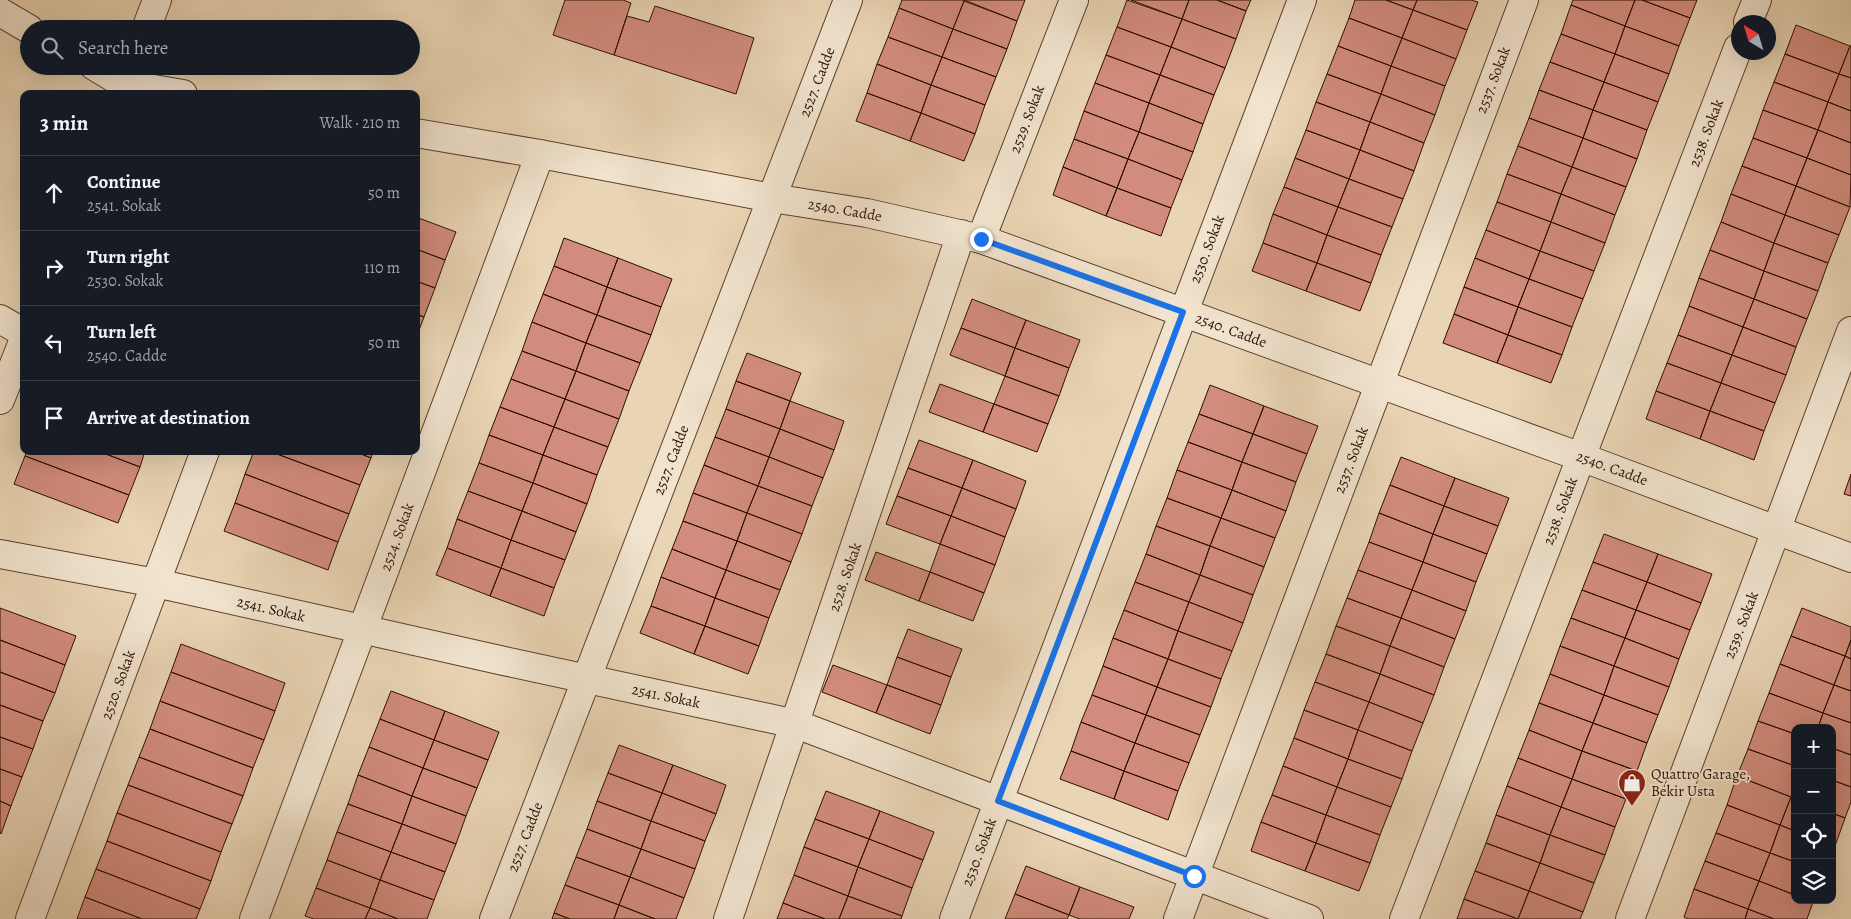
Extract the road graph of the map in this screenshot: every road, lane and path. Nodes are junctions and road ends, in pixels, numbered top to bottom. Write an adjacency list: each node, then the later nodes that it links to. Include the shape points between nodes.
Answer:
1 (157, 0): 9 (street)
2 (848, 0): 17 (street, 2527. Cadde)
3 (1074, 0): 18 (street, 2529. Sokak)
4 (1302, 0): 19 (street, 2530. Sokak)
5 (1524, 0): 24 (street, 2537. Sokak)
6 (1757, 0): 8 (street)
7 (0, 12): 10 (street)
8 (1751, 15)
9 (149, 20)
10 (20, 24)
11 (1733, 60): 27 (street, 2538. Sokak)
12 (113, 75): 13 (street)
13 (125, 81): 14 (street)
14 (165, 90)
15 (420, 135): 16 (street, 2540. Cadde)
16 (540, 154): 17 (street, 2540. Cadde); 32 (street, 2524. Sokak)
17 (772, 198): 18 (street, 2540. Cadde, via 867,213); 33 (street, 2527. Cadde)
18 (971, 236): 19 (street, 2540. Cadde); 34 (street, 2528. Sokak)
19 (1183, 312): 24 (street, 2540. Cadde); 35 (street, 2530. Sokak)
20 (0, 319): 21 (street)
21 (20, 331)
22 (1851, 331): 28 (street, 2539. Sokak)
23 (20, 349): 25 (street)
24 (1380, 383): 27 (street, 2540. Cadde); 36 (street, 2537. Sokak)
25 (0, 400)
26 (204, 455): 31 (street, 2520. Sokak)
27 (1581, 457): 28 (street, 2540. Cadde); 44 (street, 2538. Sokak)
28 (1777, 530): 30 (street, 2540. Cadde); 45 (street, 2539. Sokak)
29 (0, 554): 31 (street, 2541. Sokak)
30 (1851, 558)
31 (156, 583): 32 (street, 2541. Sokak); 37 (street, 2520. Sokak)
32 (362, 630): 33 (street, 2541. Sokak); 38 (street, 2524. Sokak)
33 (586, 679): 34 (street, 2541. Sokak); 39 (street, 2527. Cadde)
34 (796, 724): 35 (street, 2541. Sokak); 40 (street, 2528. Sokak)
35 (998, 801): 36 (street, 2541. Sokak); 41 (street, 2530. Sokak)
36 (1194, 876): 42 (street, 2537. Sokak); 43 (street, 2541. Sokak)
37 (30, 919)
38 (254, 919)
39 (494, 919)
40 (728, 919)
41 (954, 919)
42 (1178, 919)
43 (1309, 919)
44 (1404, 919)
45 (1630, 919)

